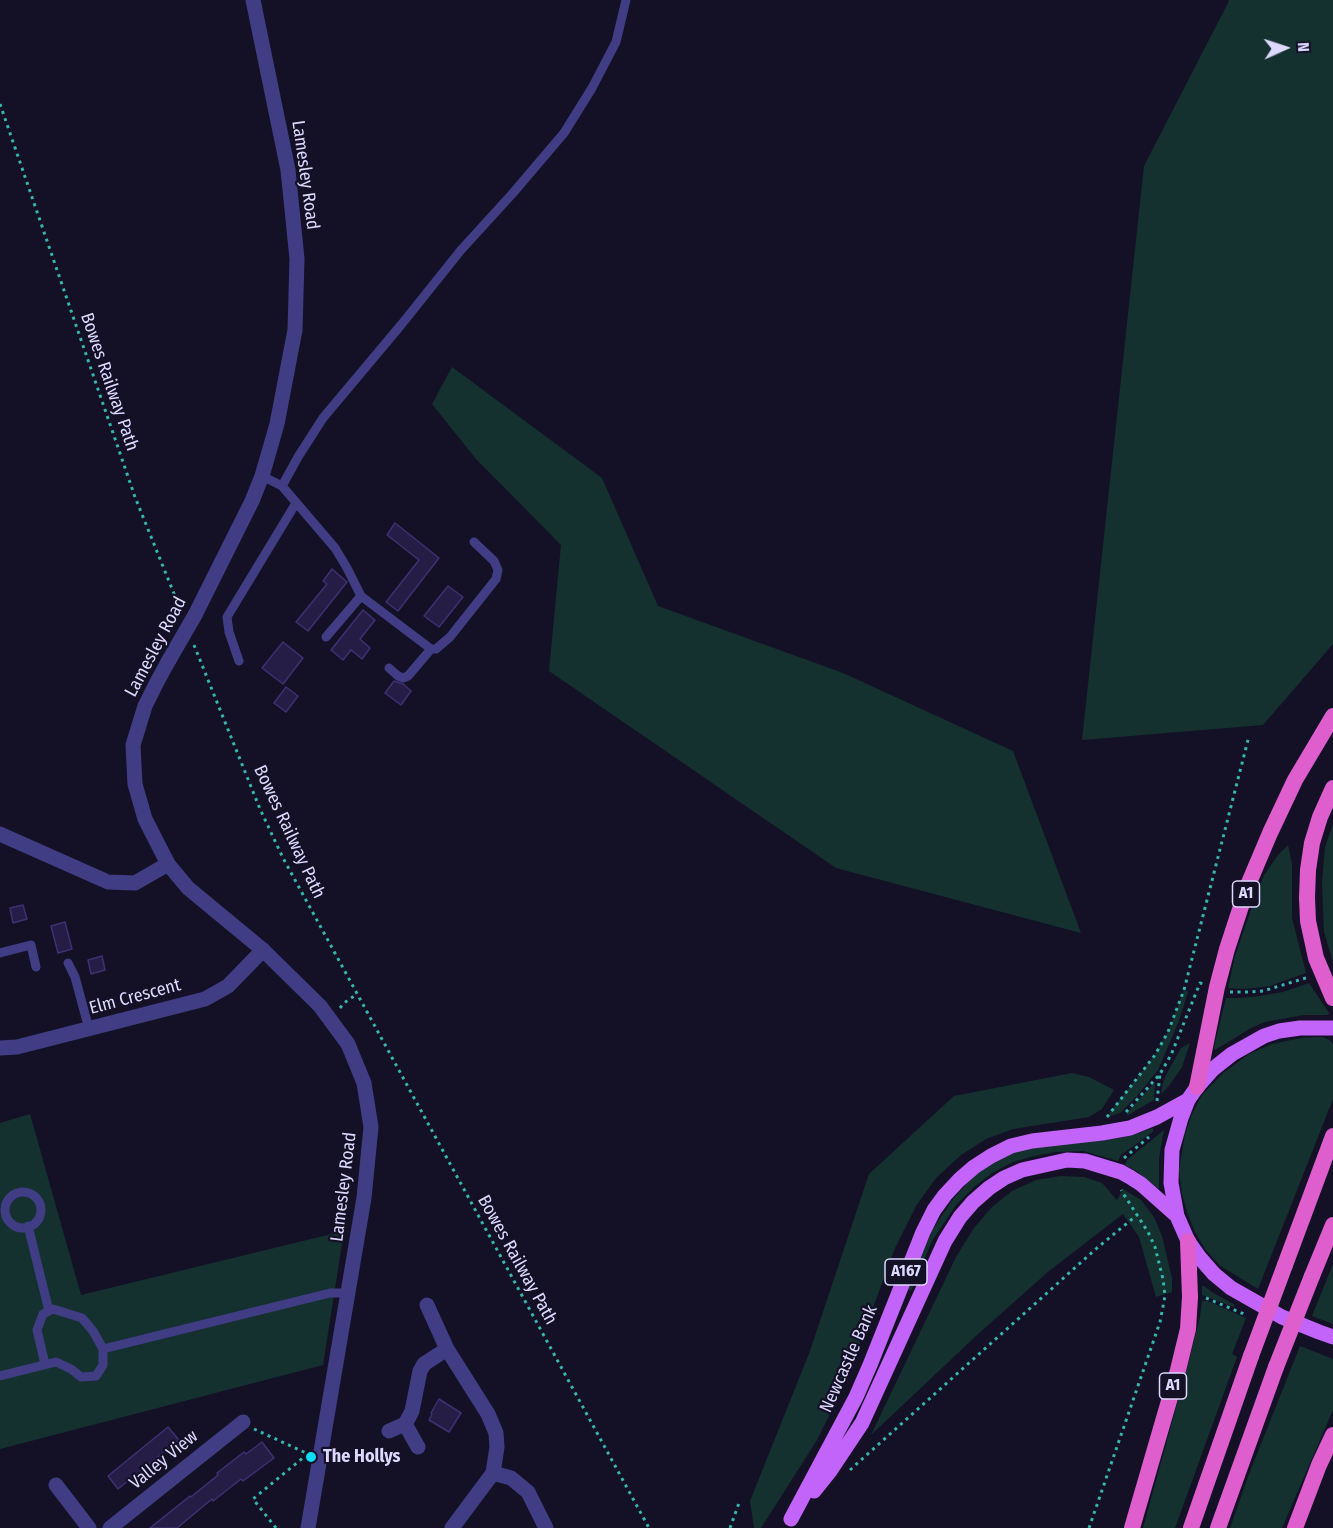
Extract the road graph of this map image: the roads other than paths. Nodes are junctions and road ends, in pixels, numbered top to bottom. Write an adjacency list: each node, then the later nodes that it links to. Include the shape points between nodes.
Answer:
1 (253, 0): 3 (street, Lamesley Road, via 288,170 297,259 295,330 277,424)
2 (626, 0): 4 (lane, via 616,42 564,133 461,250 323,418)
3 (262, 476): 4 (lane); 15 (street, Lamesley Road, bridge, via 156,682 134,745 135,784 145,819)
4 (282, 486): 5 (lane)
5 (296, 502): 7 (lane, via 335,548); 10 (lane, via 227,617)
6 (474, 542): 9 (lane, via 494,561 496,579 450,637)
7 (361, 596): 8 (lane); 9 (lane)
8 (326, 637)
9 (431, 649): 11 (lane, via 408,676 398,676)
10 (239, 661)
11 (389, 668)
12 (1333, 716): 24 (highway, A1, via 1295,780 1248,885 1217,987)
13 (1333, 788): 20 (highway, via 1312,843 1306,898 1316,957)
14 (0, 834): 15 (street, via 108,882 135,883)
15 (168, 864): 16 (street, Lamesley Road, via 188,888)
16 (262, 950): 22 (street, Elm Crescent, via 228,986 205,999); 31 (street, Lamesley Road, via 331,1020 348,1044 364,1083 372,1127)
17 (0, 953): 19 (lane, via 31,945)
18 (69, 963): 22 (lane)
19 (36, 967)
20 (1333, 998)
21 (1333, 1028): 24 (main road, A167, via 1300,1028 1264,1036 1213,1069)
22 (89, 1029): 23 (street, Elm Crescent)
23 (0, 1048)
24 (1192, 1093): 27 (main road, A167, via 1176,1132 1171,1165); 46 (main road, Newcastle Bank / A167, via 1138,1125 1011,1146 974,1167 945,1195 923,1232 856,1397)
25 (1333, 1136): 53 (highway, bridge)
26 (3, 1215): 29 (lane, via 13,1225); 29 (lane, via 11,1196 29,1193 38,1201 40,1213 35,1223)
27 (1177, 1216): 30 (main road, A167); 46 (main road, Newcastle Bank / A167, via 1130,1177 1085,1161 1067,1160 1022,1170 989,1188 960,1217 945,1241 851,1441)
28 (1333, 1225): 54 (highway, bridge)
29 (28, 1226): 33 (lane)
30 (1188, 1241): 34 (main road, A167, via 1214,1274 1231,1288 1282,1317); 52 (highway, A1, via 1188,1329)
31 (348, 1293): 35 (lane, via 330,1293); 49 (street, Lamesley Road, via 314,1456)
32 (427, 1305): 36 (street)
33 (49, 1311): 35 (lane, via 82,1318); 37 (lane, via 43,1314 37,1330)
34 (1333, 1337)
35 (103, 1349): 37 (lane, via 103,1365 96,1376 81,1377 56,1362)
36 (447, 1349): 40 (street, via 420,1371 412,1411); 44 (street, via 488,1413 496,1433)
37 (45, 1364): 38 (lane)
38 (0, 1376)
39 (243, 1422): 48 (street, Valley View)
40 (405, 1424): 41 (street); 43 (street)
41 (389, 1431)
42 (1333, 1436): 55 (highway)
43 (418, 1448)
44 (493, 1473): 50 (street); 51 (street, via 511,1478 528,1492)
45 (56, 1485): 47 (street)
46 (787, 1524)
47 (89, 1528)
48 (110, 1528)
49 (308, 1528)
50 (452, 1528)
51 (546, 1528)
52 (1132, 1528)
53 (1191, 1528)
54 (1218, 1528)
55 (1295, 1528)

